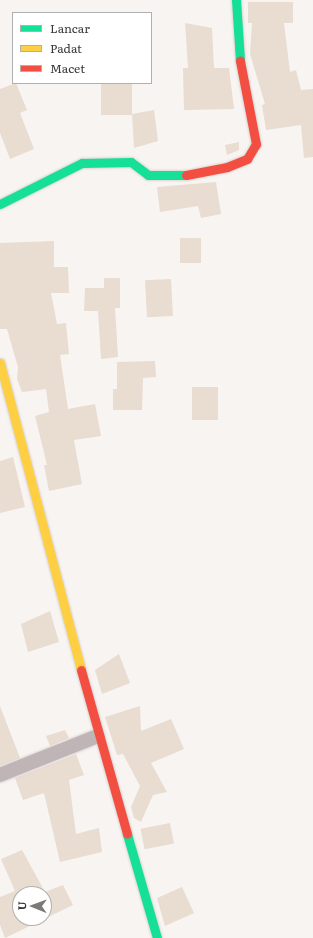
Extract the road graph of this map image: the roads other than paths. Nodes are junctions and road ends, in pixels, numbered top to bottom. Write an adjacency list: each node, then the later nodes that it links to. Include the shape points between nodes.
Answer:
1 (236, 0): 2 (street, via 238,54 256,144 247,159 227,168 178,176 148,175 131,162 82,163)
2 (0, 204)
3 (0, 363): 4 (street)
4 (98, 736): 5 (street); 6 (street)
5 (0, 774)
6 (157, 938)

